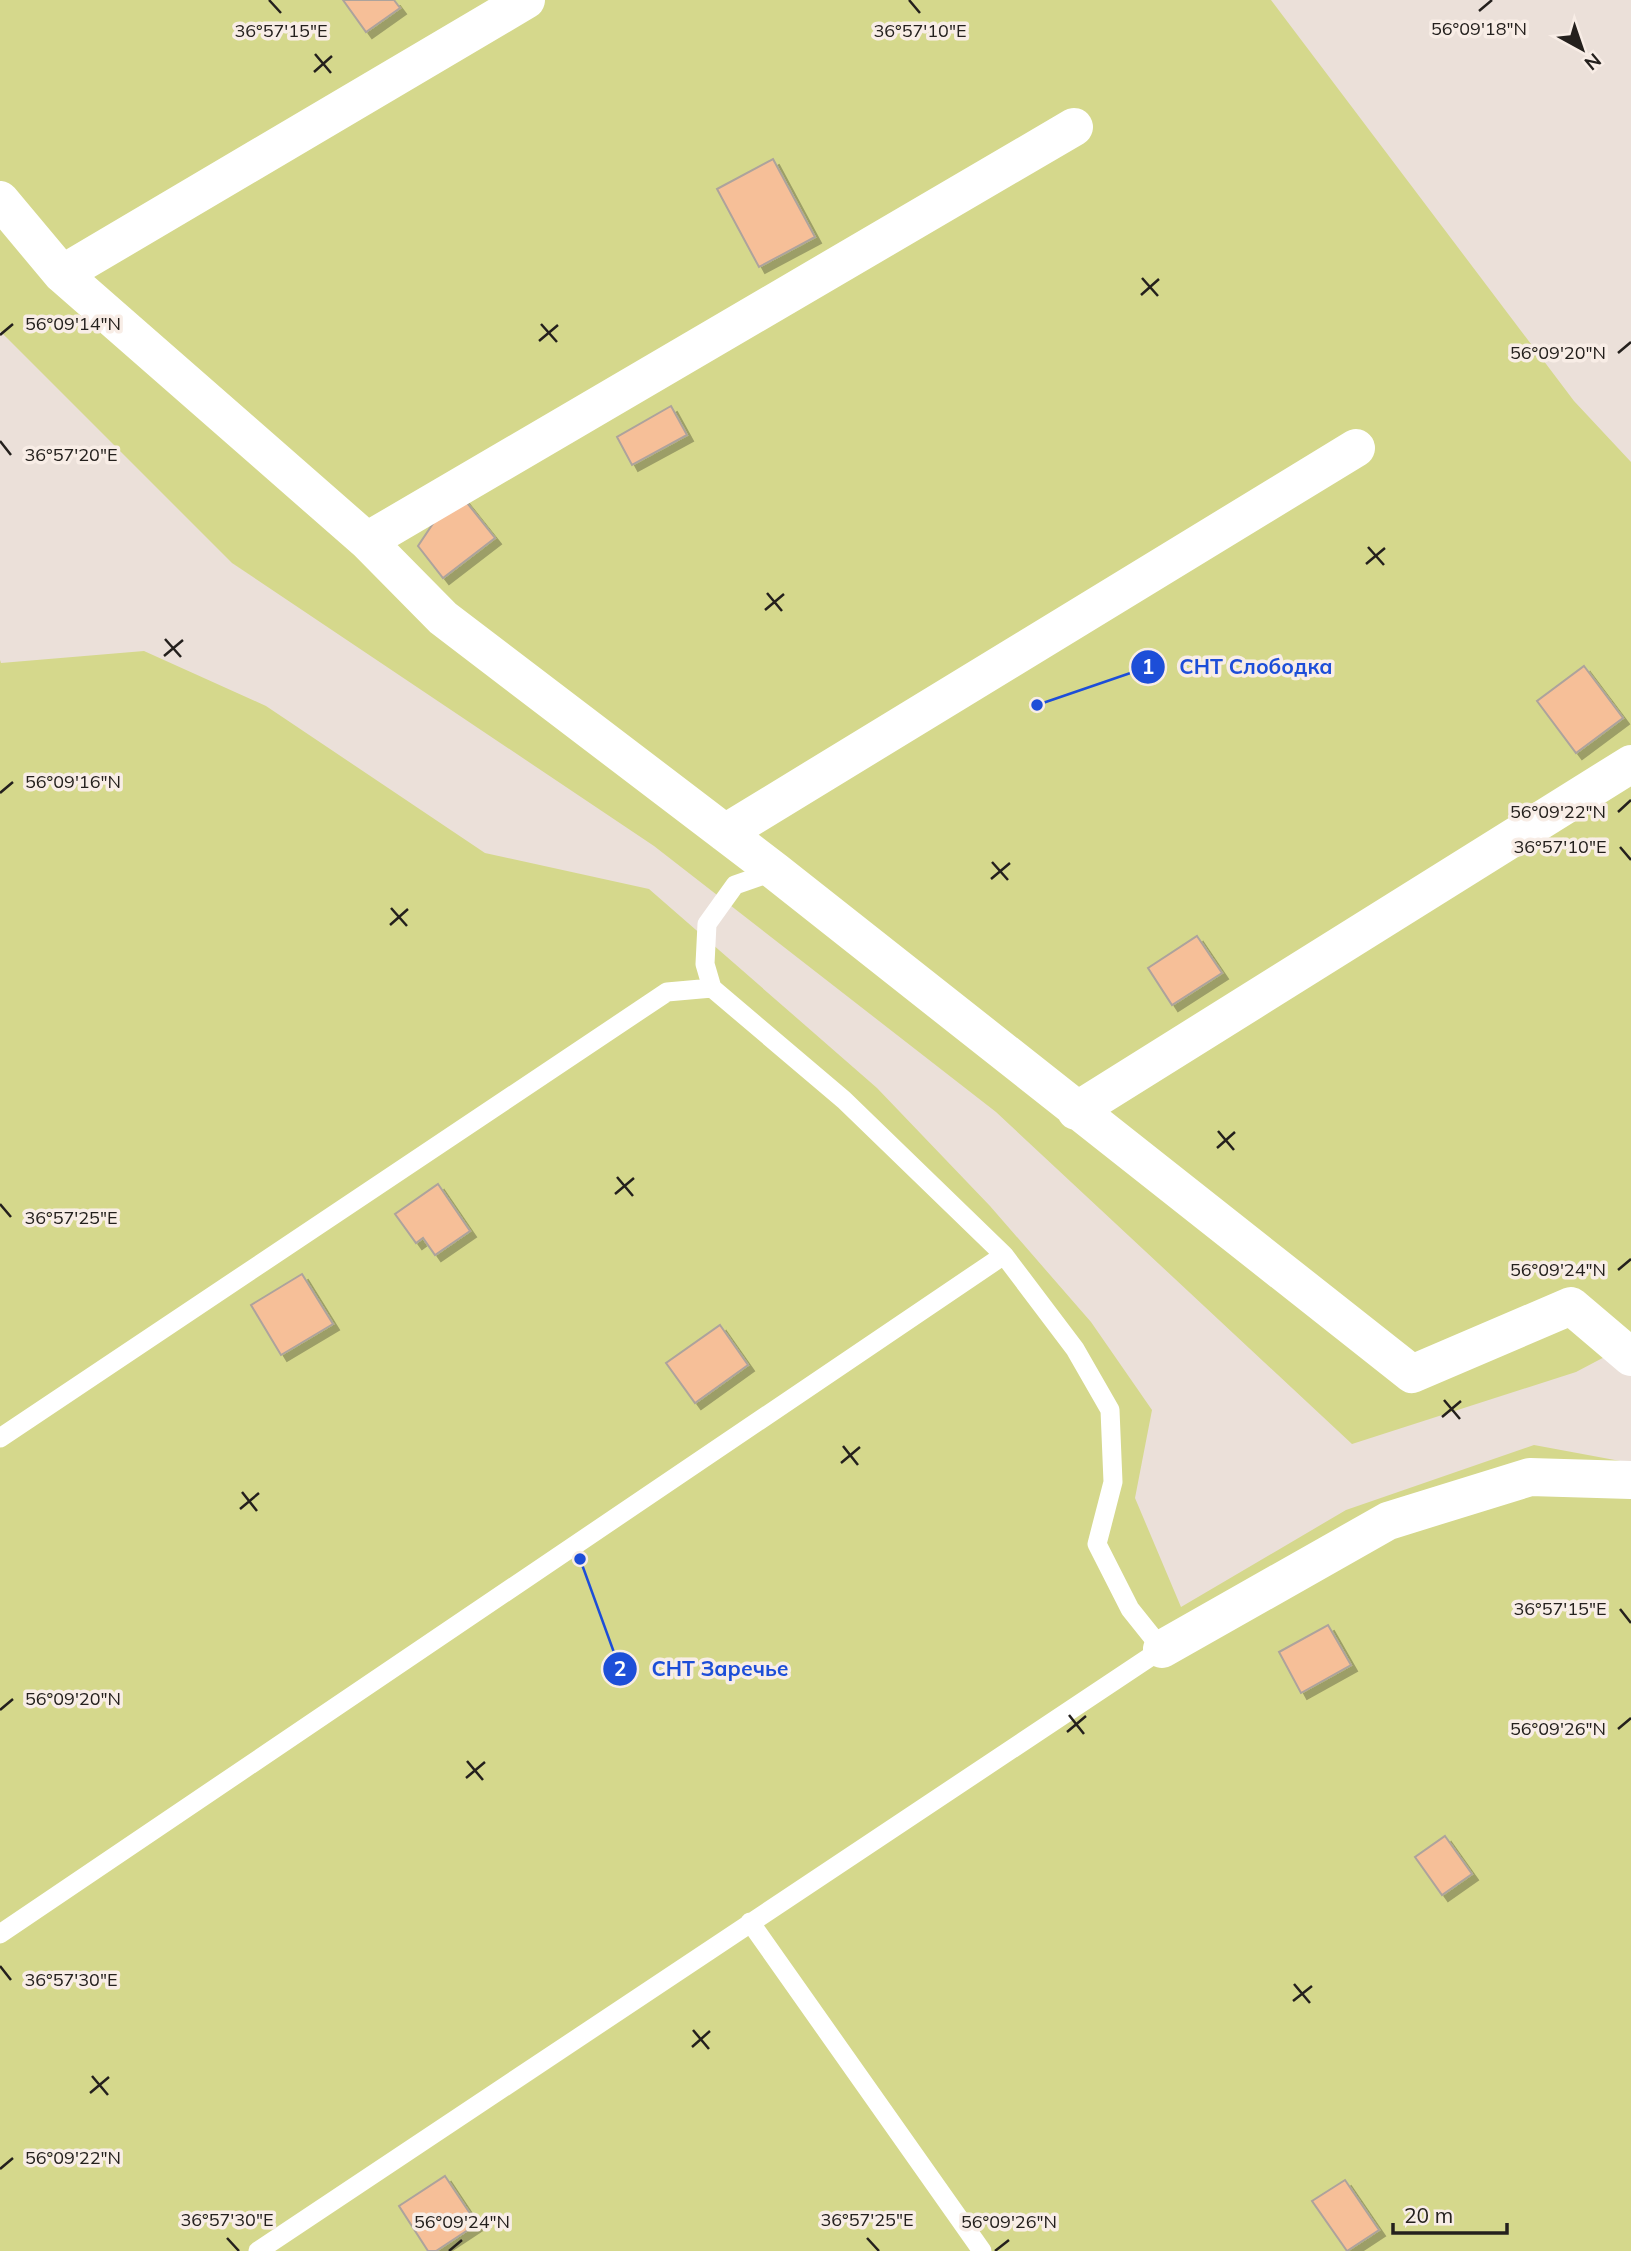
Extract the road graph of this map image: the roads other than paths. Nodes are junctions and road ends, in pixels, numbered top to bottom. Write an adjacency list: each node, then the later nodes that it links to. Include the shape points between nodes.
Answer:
1 (526, 0): 4 (street)
2 (1074, 127): 6 (street)
3 (0, 200): 4 (street)
4 (62, 274): 6 (street)
5 (1356, 449): 8 (street)
6 (367, 541): 8 (street, via 443,618)
7 (1631, 764): 11 (street)
8 (725, 833): 9 (street)
9 (775, 871): 10 (lane, via 735,885 707,924 705,964); 11 (street)
10 (712, 988): 12 (lane, via 844,1100); 14 (lane, via 667,992)
11 (1076, 1111): 13 (street, via 1412,1374 1571,1306)
12 (1004, 1255): 16 (lane, via 1075,1349 1110,1410 1113,1482 1097,1544 1130,1609); 18 (lane)
13 (1631, 1357)
14 (0, 1438)
15 (1631, 1480): 16 (street, via 1530,1477 1388,1521)
16 (1162, 1649): 17 (lane)
17 (750, 1922): 19 (lane); 20 (lane)
18 (0, 1934)
19 (258, 2251)
20 (982, 2251)

